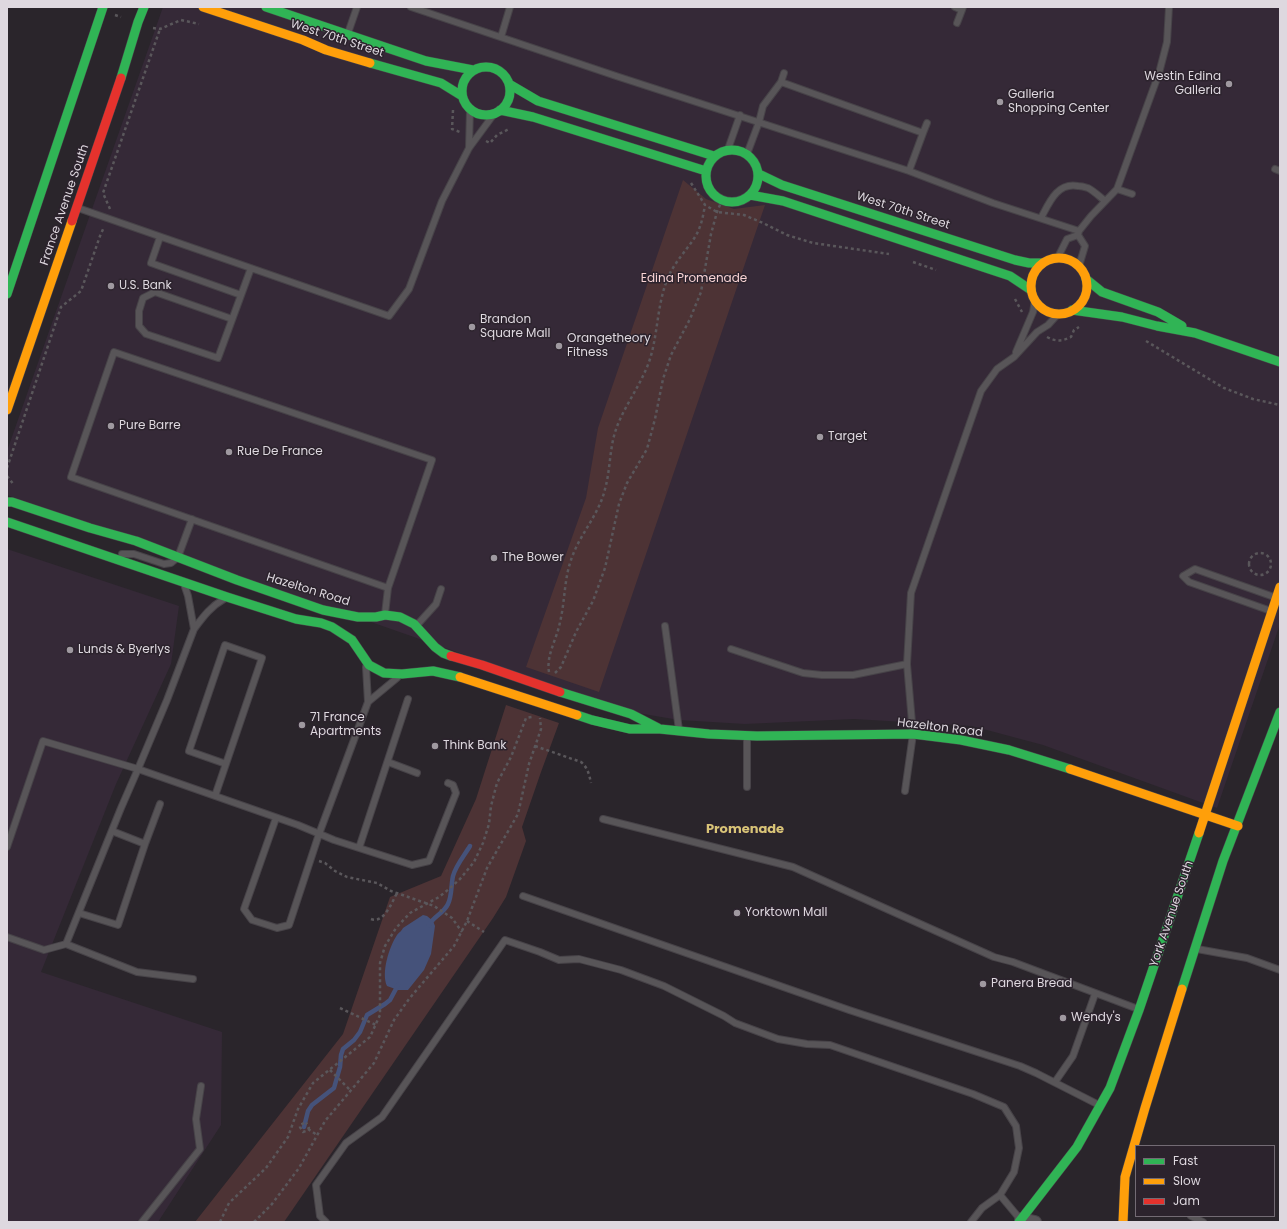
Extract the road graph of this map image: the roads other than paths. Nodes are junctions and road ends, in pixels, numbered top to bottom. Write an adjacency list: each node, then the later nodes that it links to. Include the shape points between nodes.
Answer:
1 (103, 7): 44 (street)
2 (144, 7): 36 (street, France Avenue South)
3 (203, 7): 18 (street, West 70th Street, via 326,50 441,83)
4 (266, 7): 12 (street, West 70th Street)
5 (357, 7): 12 (lane)
6 (411, 7): 13 (lane)
7 (510, 7): 13 (lane)
8 (955, 7): 10 (lane)
9 (1169, 7): 32 (lane, via 1167,42 1159,73)
10 (963, 8): 11 (lane)
11 (957, 23)
12 (347, 35): 14 (street, West 70th Street, via 426,61)
13 (501, 37): 21 (lane)
14 (473, 70): 17 (street, via 487,66 495,68 506,77); 18 (street, via 463,81)
15 (784, 73): 16 (lane)
16 (781, 82): 22 (lane, via 763,106); 24 (lane)
17 (509, 84): 20 (street, via 509,99); 28 (street, via 538,101)
18 (462, 96): 19 (street)
19 (470, 109): 20 (street, via 485,115); 25 (lane)
20 (497, 112): 25 (lane); 29 (street, via 534,117)
21 (740, 115): 22 (lane); 26 (lane)
22 (759, 122): 27 (lane); 30 (lane)
23 (927, 123): 24 (lane)
24 (923, 133): 30 (lane)
25 (469, 148): 43 (lane, via 442,201 409,289 389,316)
26 (728, 149): 27 (street); 28 (street)
27 (747, 154): 31 (street, via 753,159)
28 (714, 156): 29 (street)
29 (706, 171): 34 (street, via 708,187 722,200 736,202)
30 (909, 171): 37 (lane)
31 (759, 174): 34 (street, via 755,189); 41 (street, West 70th Street, via 782,185 1015,260)
32 (1117, 189): 33 (lane); 35 (lane)
33 (1132, 194)
34 (750, 195): 46 (street, via 783,201 1010,276)
35 (1105, 201): 37 (lane, via 1087,188 1072,185 1056,193); 38 (lane)
36 (76, 207): 39 (lane); 56 (street, France Avenue South)
37 (1041, 218): 38 (lane)
38 (1079, 233): 40 (lane, via 1067,239); 42 (lane, via 1085,246)
39 (160, 236): 43 (lane); 48 (lane, via 151,263)
40 (1058, 257): 41 (street); 42 (street, via 1073,261)
41 (1042, 263): 46 (street, via 1032,278)
42 (1079, 266): 45 (street)
43 (251, 268): 48 (lane)
44 (11, 269): 47 (street)
45 (1086, 279): 50 (street, via 1085,297 1080,305); 53 (street, via 1102,292 1158,312)
46 (1031, 290): 49 (street)
47 (7, 294)
48 (241, 295): 52 (lane)
49 (1035, 300): 51 (street, via 1045,310); 54 (lane)
50 (1072, 310): 51 (street); 53 (street, via 1122,317)
51 (1058, 314): 54 (lane)
52 (232, 319): 52 (lane, via 218,358 146,334 139,326 139,311 143,298 155,292)
53 (1195, 333): 55 (street)
54 (1014, 357): 78 (lane, via 997,369 981,391 910,594)
55 (1280, 362)
56 (7, 410)
57 (7, 502): 61 (street, Hazelton Road, via 136,541)
58 (192, 519): 61 (lane); 64 (lane); 64 (lane, via 71,477 114,352 432,460)
59 (7, 522): 60 (street, Hazelton Road)
60 (94, 553): 61 (lane, via 134,554 164,564 171,563); 62 (street, Hazelton Road)
61 (178, 557): 69 (street, Hazelton Road, via 323,610 352,616)
62 (182, 582): 66 (street, Hazelton Road); 72 (lane, via 187,593)
63 (1280, 587): 67 (street, York Avenue South)
64 (388, 588): 69 (lane)
65 (441, 589): 70 (lane, via 436,604)
66 (227, 597): 72 (lane, via 205,613); 76 (street, Hazelton Road, via 296,619 332,627 352,640)
67 (1276, 598): 68 (street, York Avenue South); 68 (lane, via 1195,569 1183,576 1189,582)
68 (1272, 612): 96 (street, York Avenue South)
69 (380, 616): 70 (street, Hazelton Road, via 400,617); 76 (street, via 368,623 363,632)
70 (416, 626): 73 (street, Hazelton Road)
71 (665, 626): 84 (lane)
72 (194, 629): 89 (lane)
73 (424, 636): 75 (street); 83 (street, Hazelton Road, via 435,647 453,658 482,665 631,714)
74 (731, 649): 78 (lane, via 803,673 822,675 853,675)
75 (425, 651)
76 (363, 656): 79 (street, Hazelton Road, via 369,665 384,673); 81 (lane)
77 (421, 663): 79 (street)
78 (907, 664): 85 (lane)
79 (405, 674): 81 (lane); 83 (street, Hazelton Road, via 433,671 450,674 592,720 630,729)
80 (408, 699): 87 (lane)
81 (368, 702): 101 (lane)
82 (1280, 712): 99 (street)
83 (660, 729): 84 (street, Hazelton Road)
84 (679, 731): 86 (street, Hazelton Road)
85 (913, 734): 86 (street, Hazelton Road); 93 (lane); 96 (street, Hazelton Road, via 961,740 1008,750)
86 (747, 736): 92 (lane)
87 (388, 762): 90 (lane); 104 (lane)
88 (226, 764): 88 (lane, via 262,658 225,646 189,751); 94 (lane)
89 (138, 769): 94 (lane); 100 (lane); 103 (lane, via 43,741)
90 (417, 773)
91 (448, 783): 104 (lane, via 453,785 456,792 429,861 412,865)
92 (747, 787)
93 (905, 791)
94 (215, 796): 97 (lane)
95 (160, 804): 102 (lane)
96 (1206, 815): 99 (street, Hazelton Road); 113 (street, York Avenue South)
97 (276, 818): 101 (lane); 101 (lane, via 244,909 252,920 277,928 289,925)
98 (603, 820): 112 (lane, via 793,867 994,957)
99 (1238, 826): 109 (street, via 1223,861)
100 (112, 831): 102 (lane); 106 (lane)
101 (319, 834): 104 (lane)
102 (146, 844): 106 (lane, via 118,925)
103 (7, 847)
104 (359, 848)
105 (523, 896): 114 (lane, via 1020,1066)
106 (79, 913): 108 (lane)
107 (7, 936): 108 (lane, via 44,950)
108 (66, 944): 111 (lane, via 137,972)
109 (1195, 949): 110 (lane, via 1247,958); 124 (street, via 1126,1177 1128,1193)
110 (1280, 970)
111 (193, 979)
112 (1095, 994): 113 (lane); 114 (lane, via 1073,1056)
113 (1139, 1010): 116 (street, York Avenue South, via 1110,1088)
114 (1055, 1082): 116 (lane)
115 (201, 1086): 120 (lane, via 196,1119 200,1149)
116 (1100, 1106): 119 (street, York Avenue South, via 1077,1147)
117 (1000, 1195): 119 (lane); 121 (lane, via 1014,1172 1019,1148 1016,1126 1004,1107 830,1045 778,1039 735,1023 664,986 621,970 579,960 559,960 505,940 382,1117 346,1143 316,1185 320,1216); 122 (lane, via 982,1208)
118 (1193, 1217): 125 (lane)
119 (1020, 1221): 123 (street)
120 (142, 1222)
121 (326, 1222)
122 (971, 1222)
123 (1035, 1222)
124 (1123, 1222)
125 (1203, 1222)

